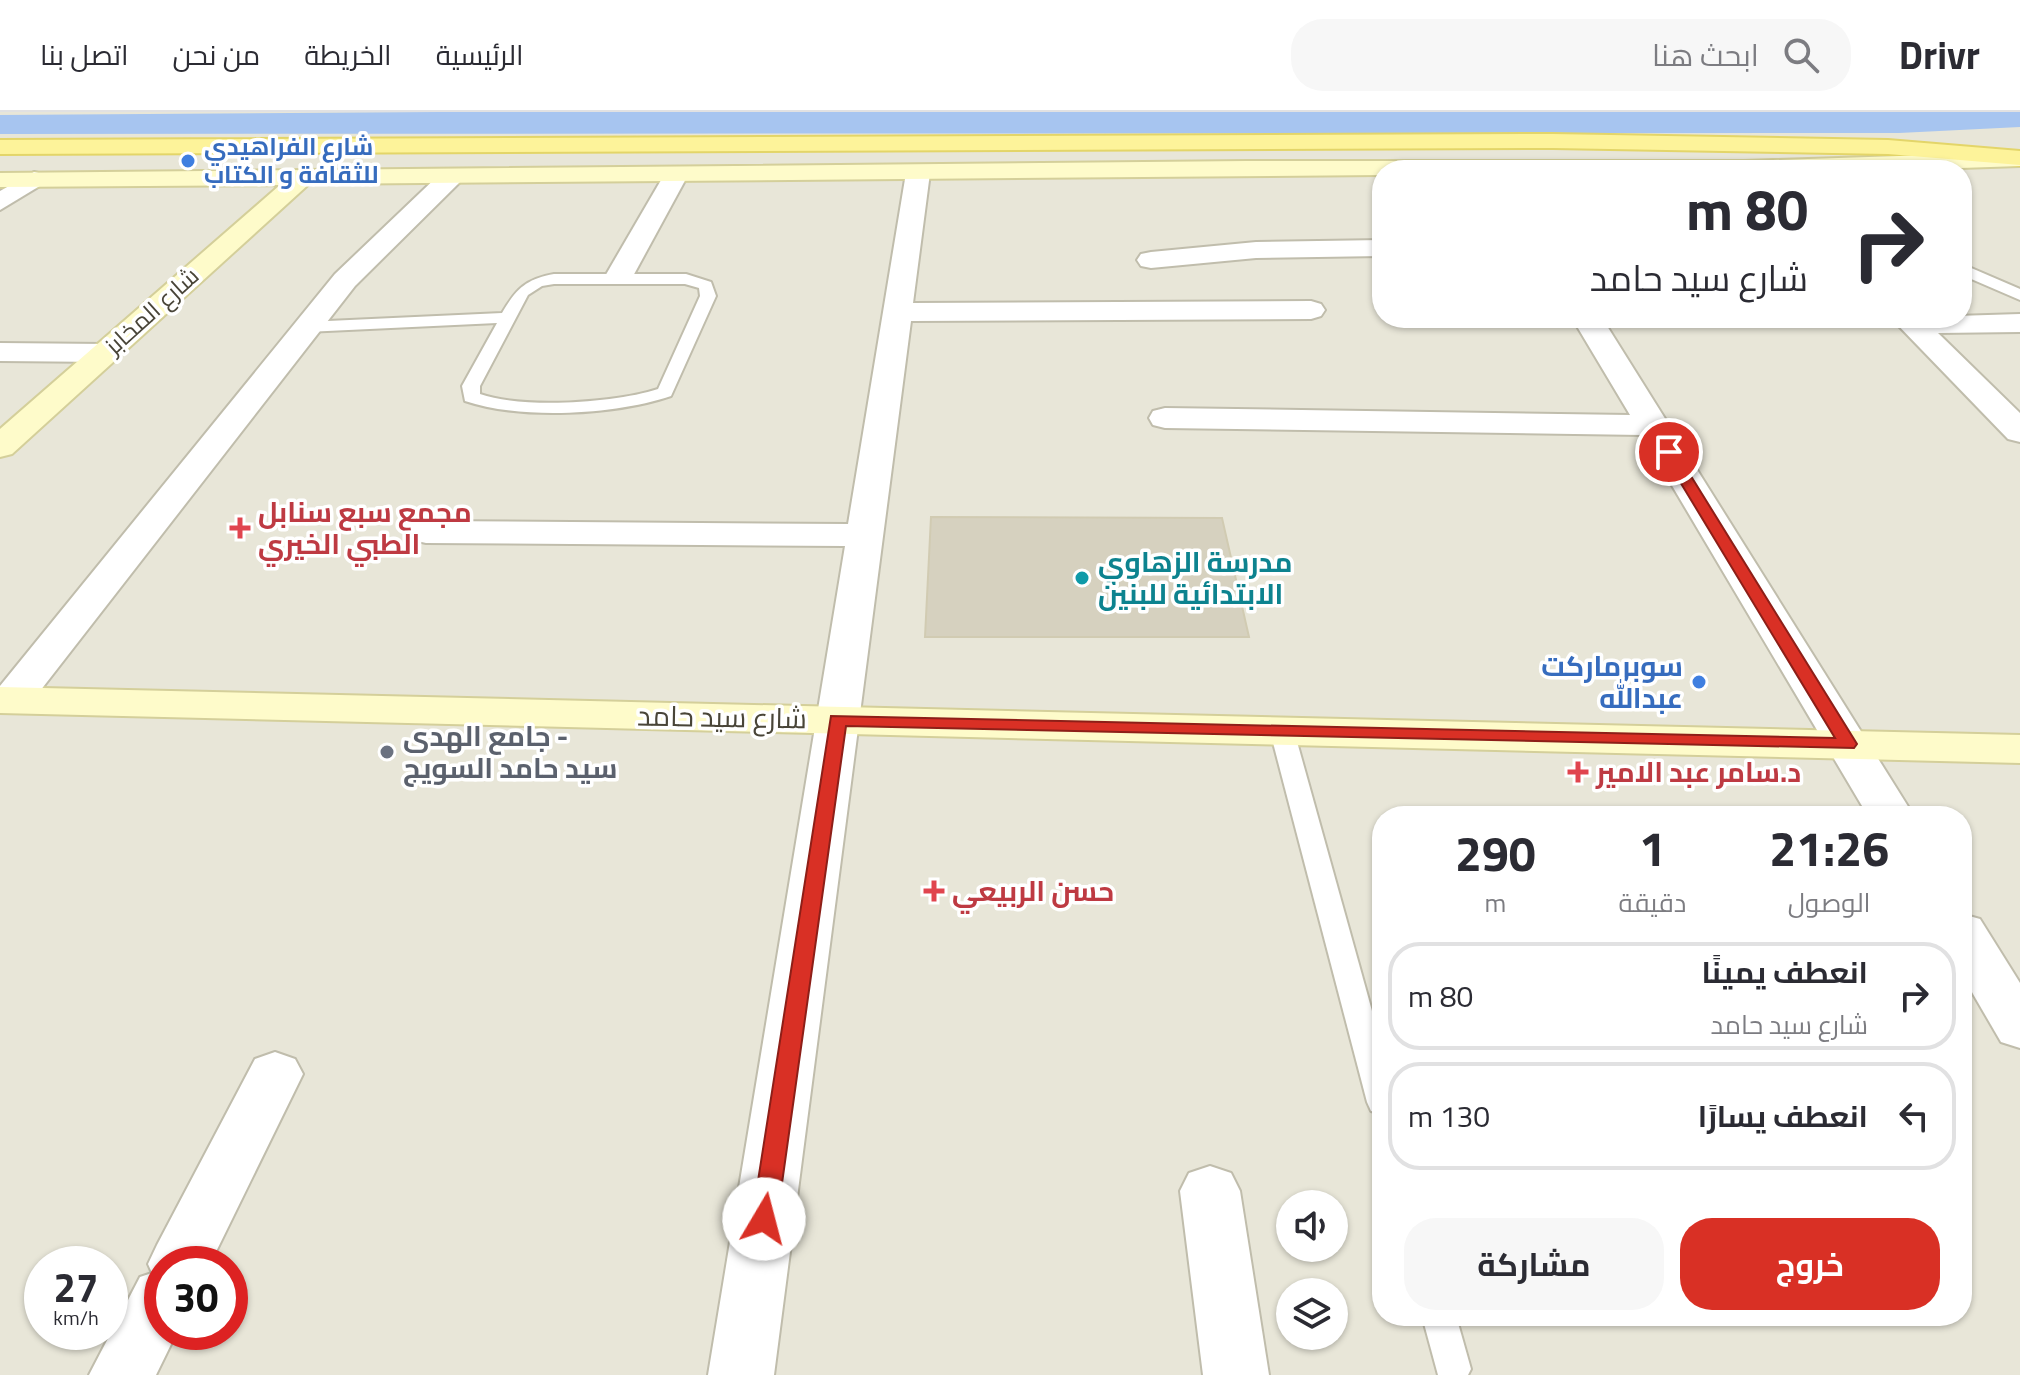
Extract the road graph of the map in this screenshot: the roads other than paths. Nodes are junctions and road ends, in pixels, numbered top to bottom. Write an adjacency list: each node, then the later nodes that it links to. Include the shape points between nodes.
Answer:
1 (0, 147): 2 (main road, via 276,136 1553,141 1888,147)
2 (2020, 158): 3 (street)
3 (1970, 160)
4 (1372, 170): 5 (street)
5 (918, 173): 6 (street); 18 (street)
6 (676, 175): 8 (street); 15 (street)
7 (304, 176): 8 (street); 9 (street); 26 (street, شارع المخابز)
8 (452, 176): 22 (street, via 345,280)
9 (34, 179): 10 (street); 11 (street)
10 (0, 180)
11 (0, 202)
12 (1372, 248): 13 (street, via 1256,250)
13 (1151, 260)
14 (1972, 273): 16 (lane)
15 (618, 278): 19 (lane, via 537,282 525,288); 19 (lane, via 686,279 710,291 669,385 656,397 612,403 477,401 468,392)
16 (2020, 295)
17 (1311, 310): 18 (street)
18 (898, 312): 32 (street)
19 (508, 318): 22 (lane)
20 (1972, 323): 21 (street)
21 (2020, 323)
22 (306, 327): 33 (street)
23 (1593, 328): 28 (street)
24 (1916, 328): 29 (street)
25 (0, 352): 26 (street)
26 (105, 353): 30 (street, شارع المخابز)
27 (1165, 418): 28 (street)
28 (1652, 425): 36 (street)
29 (2020, 432)
30 (0, 447)
31 (426, 532): 32 (street)
32 (865, 535): 34 (street)
33 (5, 700): 34 (street, شارع سيد حامد)
34 (838, 720): 35 (street, شارع سيد حامد); 49 (street)
35 (1282, 731): 36 (street, شارع سيد حامد); 41 (lane)
36 (1847, 744): 37 (street, شارع سيد حامد); 38 (street)
37 (2020, 749)
38 (1885, 806)
39 (1972, 949): 40 (street)
40 (2020, 1028)
41 (1372, 1065)
42 (275, 1074): 44 (street)
43 (1210, 1191): 50 (street)
44 (188, 1246)
45 (1442, 1326): 47 (lane)
46 (144, 1332): 48 (street)
47 (1453, 1369)
48 (122, 1375)
49 (741, 1375)
50 (1236, 1375)

